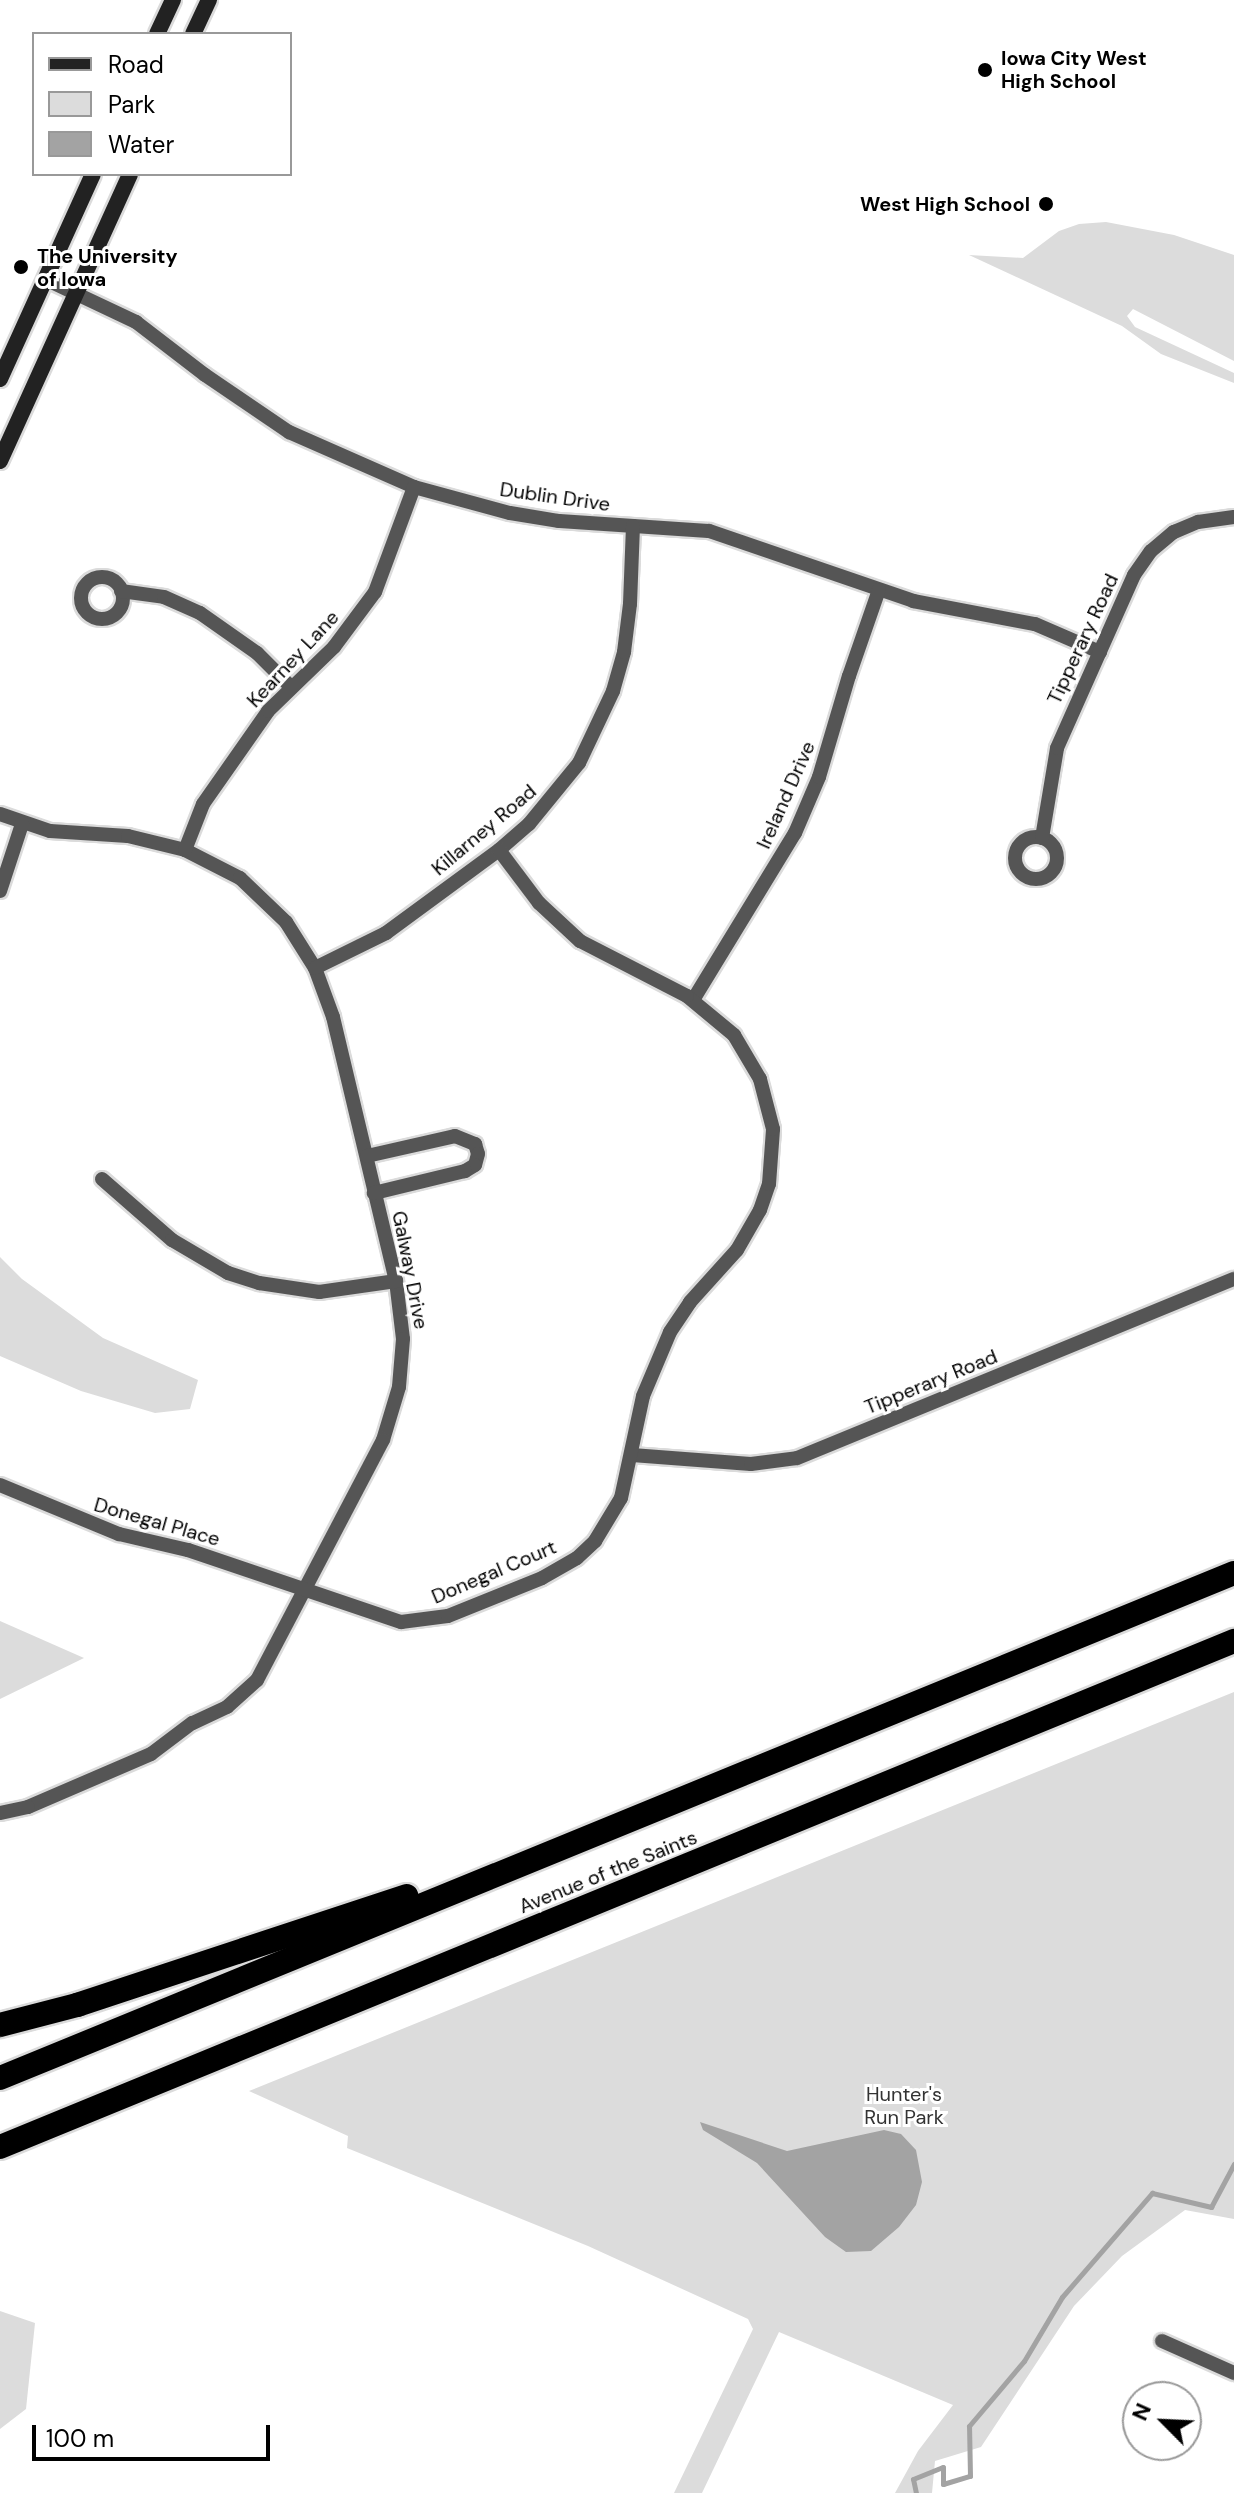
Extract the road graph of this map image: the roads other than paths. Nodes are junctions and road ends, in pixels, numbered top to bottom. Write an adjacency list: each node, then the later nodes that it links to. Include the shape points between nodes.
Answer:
1 (173, 0): 3 (main road)
2 (209, 0): 4 (main road)
3 (158, 32)
4 (194, 32)
5 (92, 176): 7 (main road)
6 (129, 176): 8 (main road)
7 (45, 279): 8 (street, Dublin Drive); 9 (main road)
8 (76, 293): 10 (main road); 11 (street, Dublin Drive, via 136,322 289,432)
9 (0, 379)
10 (0, 461)
11 (414, 487): 13 (street, Dublin Drive, via 510,513); 17 (street, Kearney Lane, via 375,592 334,647)
12 (1234, 517): 16 (street, Tipperary Road, via 1198,522 1174,532 1151,551 1134,575)
13 (633, 526): 14 (street, Dublin Drive, via 709,531); 22 (street, Killarney Road, via 624,652 598,728 556,795)
14 (879, 590): 16 (street, Dublin Drive, via 942,608 1035,624); 25 (street, Ireland Drive, via 819,777 795,833)
15 (121, 591): 17 (street, via 164,597 200,613 257,653)
16 (1100, 652): 20 (street, Tipperary Road, via 1057,748)
17 (290, 686): 21 (street, Kearney Lane, via 203,804)
18 (0, 814): 19 (street, Galway Drive)
19 (22, 824): 21 (street, Galway Drive, via 128,836); 23 (street)
20 (1042, 838)
21 (185, 850): 24 (street, Galway Drive, via 240,878 264,898)
22 (499, 850): 24 (street, Killarney Road, via 386,933); 25 (street, Donegal Court, via 539,903 580,941)
23 (0, 891)
24 (315, 968): 26 (street, Galway Drive, via 333,1017)
25 (693, 1000): 31 (street, Donegal Court, via 734,1035 750,1058 769,1106 773,1156 769,1184 750,1231 690,1302 653,1368)
26 (367, 1156): 28 (street, Galway Drive); 28 (street, via 455,1136 475,1144 478,1154 475,1165 465,1171)
27 (102, 1179): 30 (street, via 172,1240 228,1273 269,1286 319,1292)
28 (374, 1193): 30 (street, Galway Drive)
29 (1234, 1279): 31 (street, Tipperary Road, via 797,1458 751,1464)
30 (396, 1281): 34 (street, Galway Drive, via 403,1348 394,1412)
31 (632, 1455): 34 (street, Donegal Court, via 610,1521 577,1558 542,1578 422,1622 384,1619)
32 (0, 1485): 34 (street, Donegal Place, via 119,1534 188,1550)
33 (1234, 1573): 37 (highway, Avenue of the Saints)
34 (306, 1591): 36 (street, Galway Drive, via 257,1680 227,1707 192,1723 151,1754 28,1807)
35 (1234, 1641): 38 (highway, Avenue of the Saints)
36 (0, 1813)
37 (571, 1842): 39 (highway, via 77,2005); 40 (highway, Avenue of the Saints)
38 (406, 1981): 41 (highway, Avenue of the Saints); 42 (highway)
39 (0, 2025)
40 (0, 2078)
41 (0, 2147)
42 (0, 2161)
43 (1162, 2341): 44 (street)
44 (1234, 2373)

